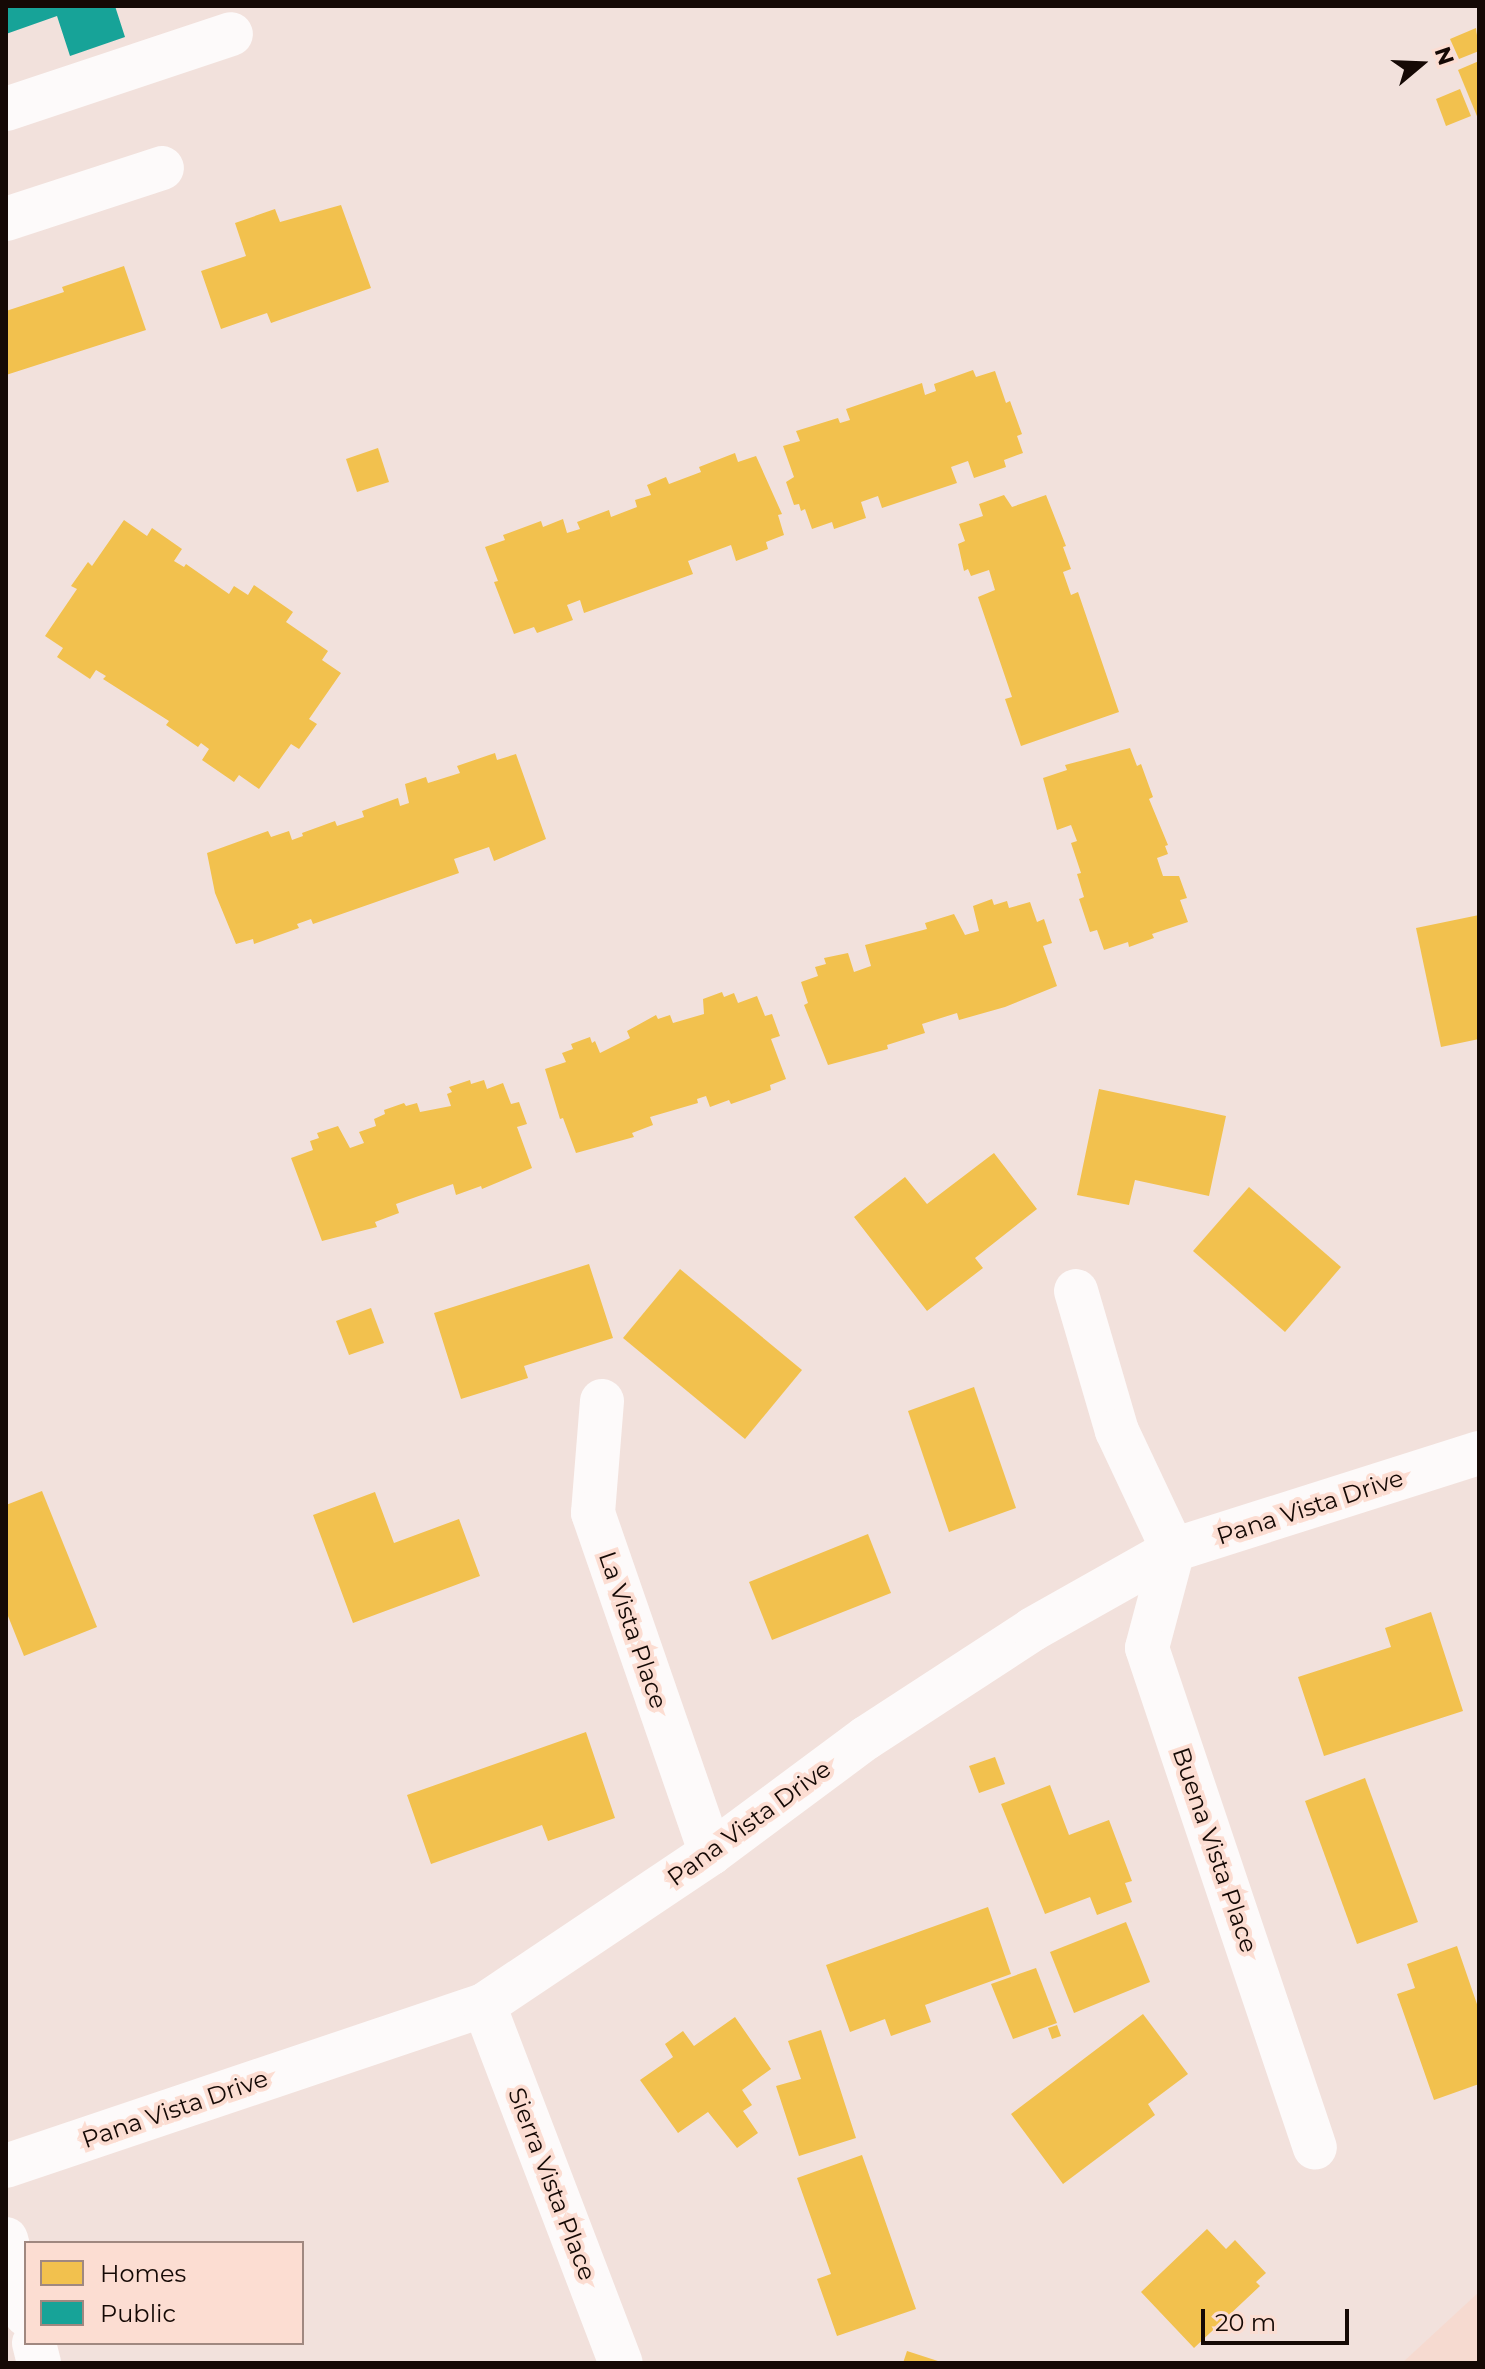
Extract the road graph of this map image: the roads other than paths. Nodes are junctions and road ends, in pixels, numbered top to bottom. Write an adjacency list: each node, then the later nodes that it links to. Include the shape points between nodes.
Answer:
1 (231, 34): 2 (street)
2 (6, 109)
3 (162, 168): 4 (street)
4 (6, 219)
5 (1076, 1291): 8 (street, via 1117,1431)
6 (602, 1401): 9 (street, La Vista Place, via 593,1513)
7 (1479, 1453): 8 (street, Pana Vista Drive)
8 (1173, 1550): 9 (street, Pana Vista Drive, via 1033,1629 866,1738); 11 (street, Buena Vista Place, via 1147,1648)
9 (711, 1853): 10 (street, Pana Vista Drive)
10 (484, 2005): 12 (street, Pana Vista Drive); 15 (street, Sierra Vista Place)
11 (1315, 2148)
12 (6, 2166)
13 (6, 2239): 14 (street)
14 (24, 2306)
15 (621, 2363)

